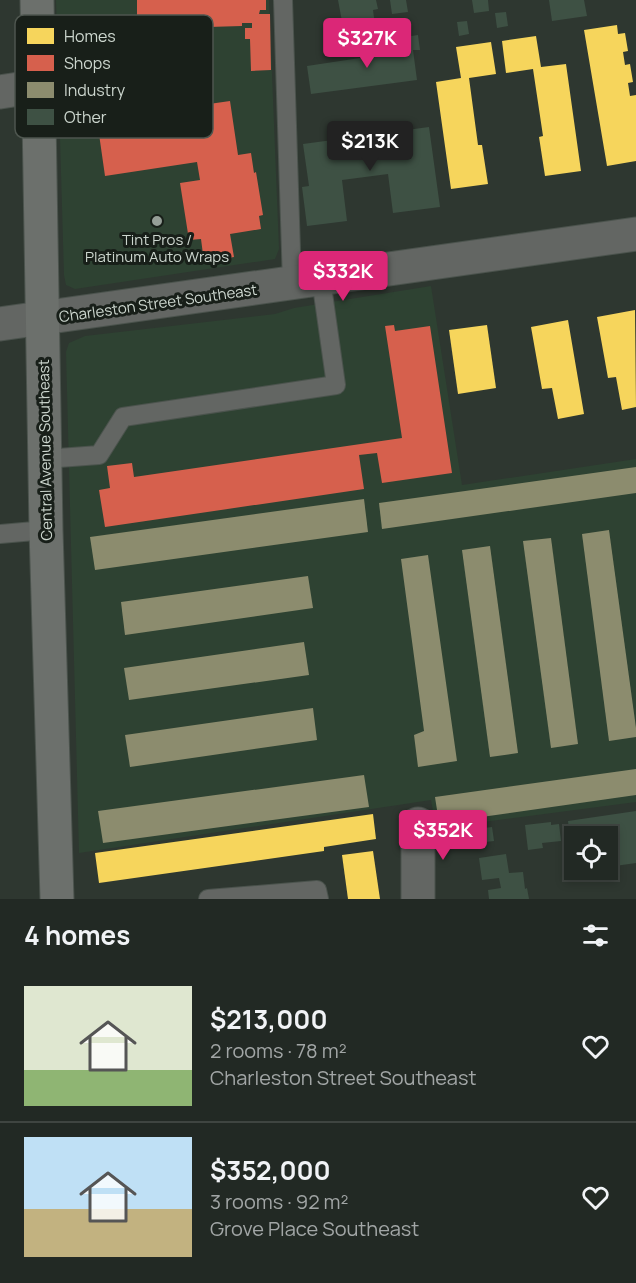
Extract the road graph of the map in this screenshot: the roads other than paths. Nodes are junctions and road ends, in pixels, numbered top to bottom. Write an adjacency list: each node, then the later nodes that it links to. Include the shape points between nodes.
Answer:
1 (37, 0): 3 (main road, Central Avenue Southeast)
2 (283, 0): 8 (lane)
3 (37, 15)
4 (15, 90): 5 (street)
5 (0, 92)
6 (40, 138): 9 (main road, Central Avenue Southeast)
7 (636, 234): 8 (street, Charleston Street Southeast)
8 (306, 281): 9 (street, Charleston Street Southeast); 11 (lane, via 336,385 123,417 99,455)
9 (44, 319): 10 (street, Charleston Street Southeast); 11 (main road, Central Avenue Southeast)
10 (0, 324)
11 (45, 459): 12 (main road, Central Avenue Southeast)
12 (46, 530): 13 (lane); 15 (main road, Central Avenue Southeast)
13 (0, 534)
14 (418, 824): 18 (street)
15 (57, 899)
16 (208, 899): 17 (lane, via 317,890)
17 (319, 899)
18 (418, 899)

